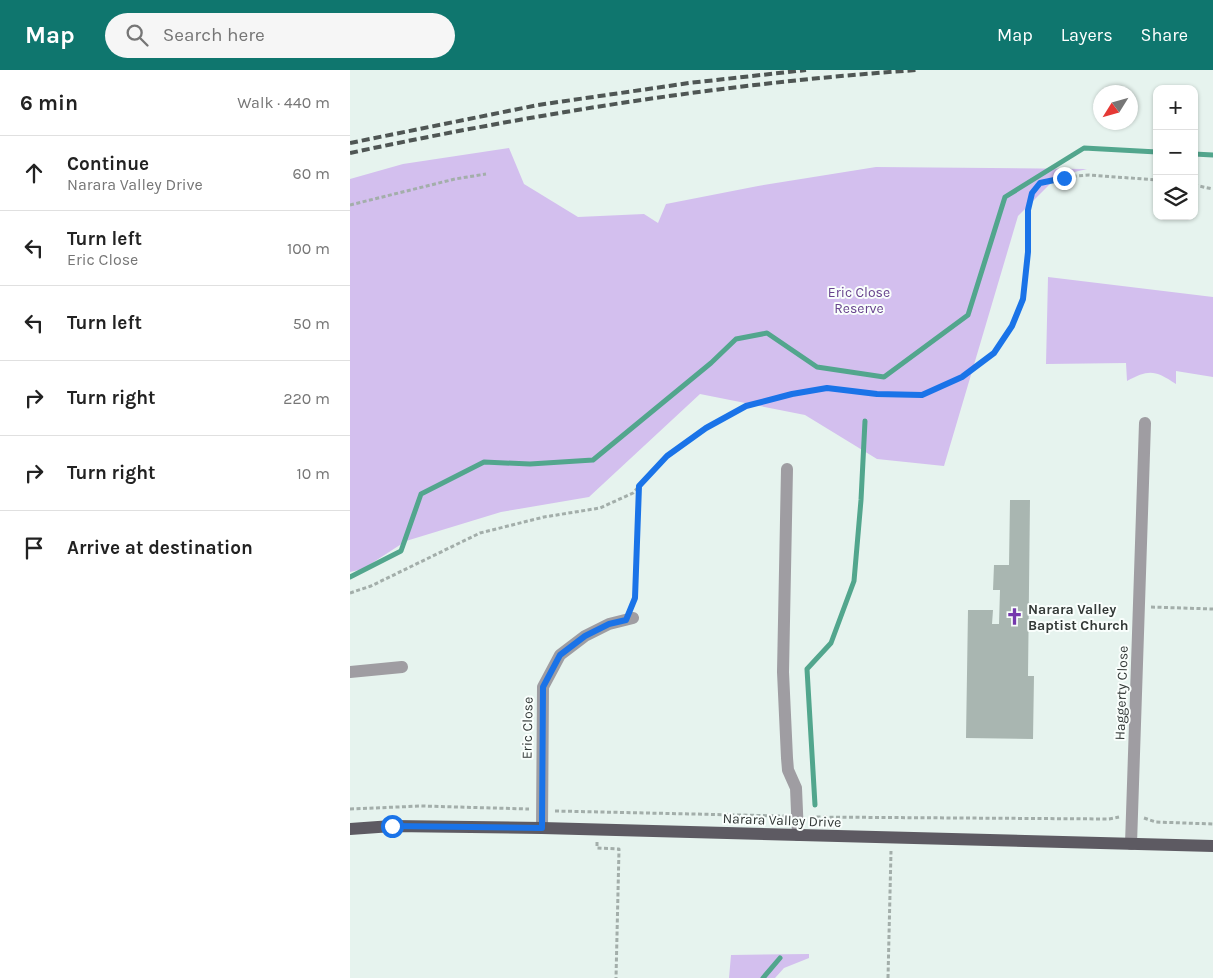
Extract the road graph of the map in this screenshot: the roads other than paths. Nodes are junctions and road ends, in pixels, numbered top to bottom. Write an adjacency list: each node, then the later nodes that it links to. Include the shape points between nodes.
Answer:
1 (1145, 423): 9 (street, Haggerty Close)
2 (787, 469): 8 (street, via 782,672 788,770 796,788)
3 (630, 619): 6 (street, Eric Close, via 609,624 585,636 560,655 543,687)
4 (402, 668): 5 (street)
5 (350, 672)
6 (542, 828): 7 (main road, Narara Valley Drive, via 392,826); 8 (main road, Narara Valley Drive)
7 (350, 829)
8 (798, 835): 9 (main road, Narara Valley Drive)
9 (1131, 844): 10 (main road, Narara Valley Drive)
10 (1213, 846)

